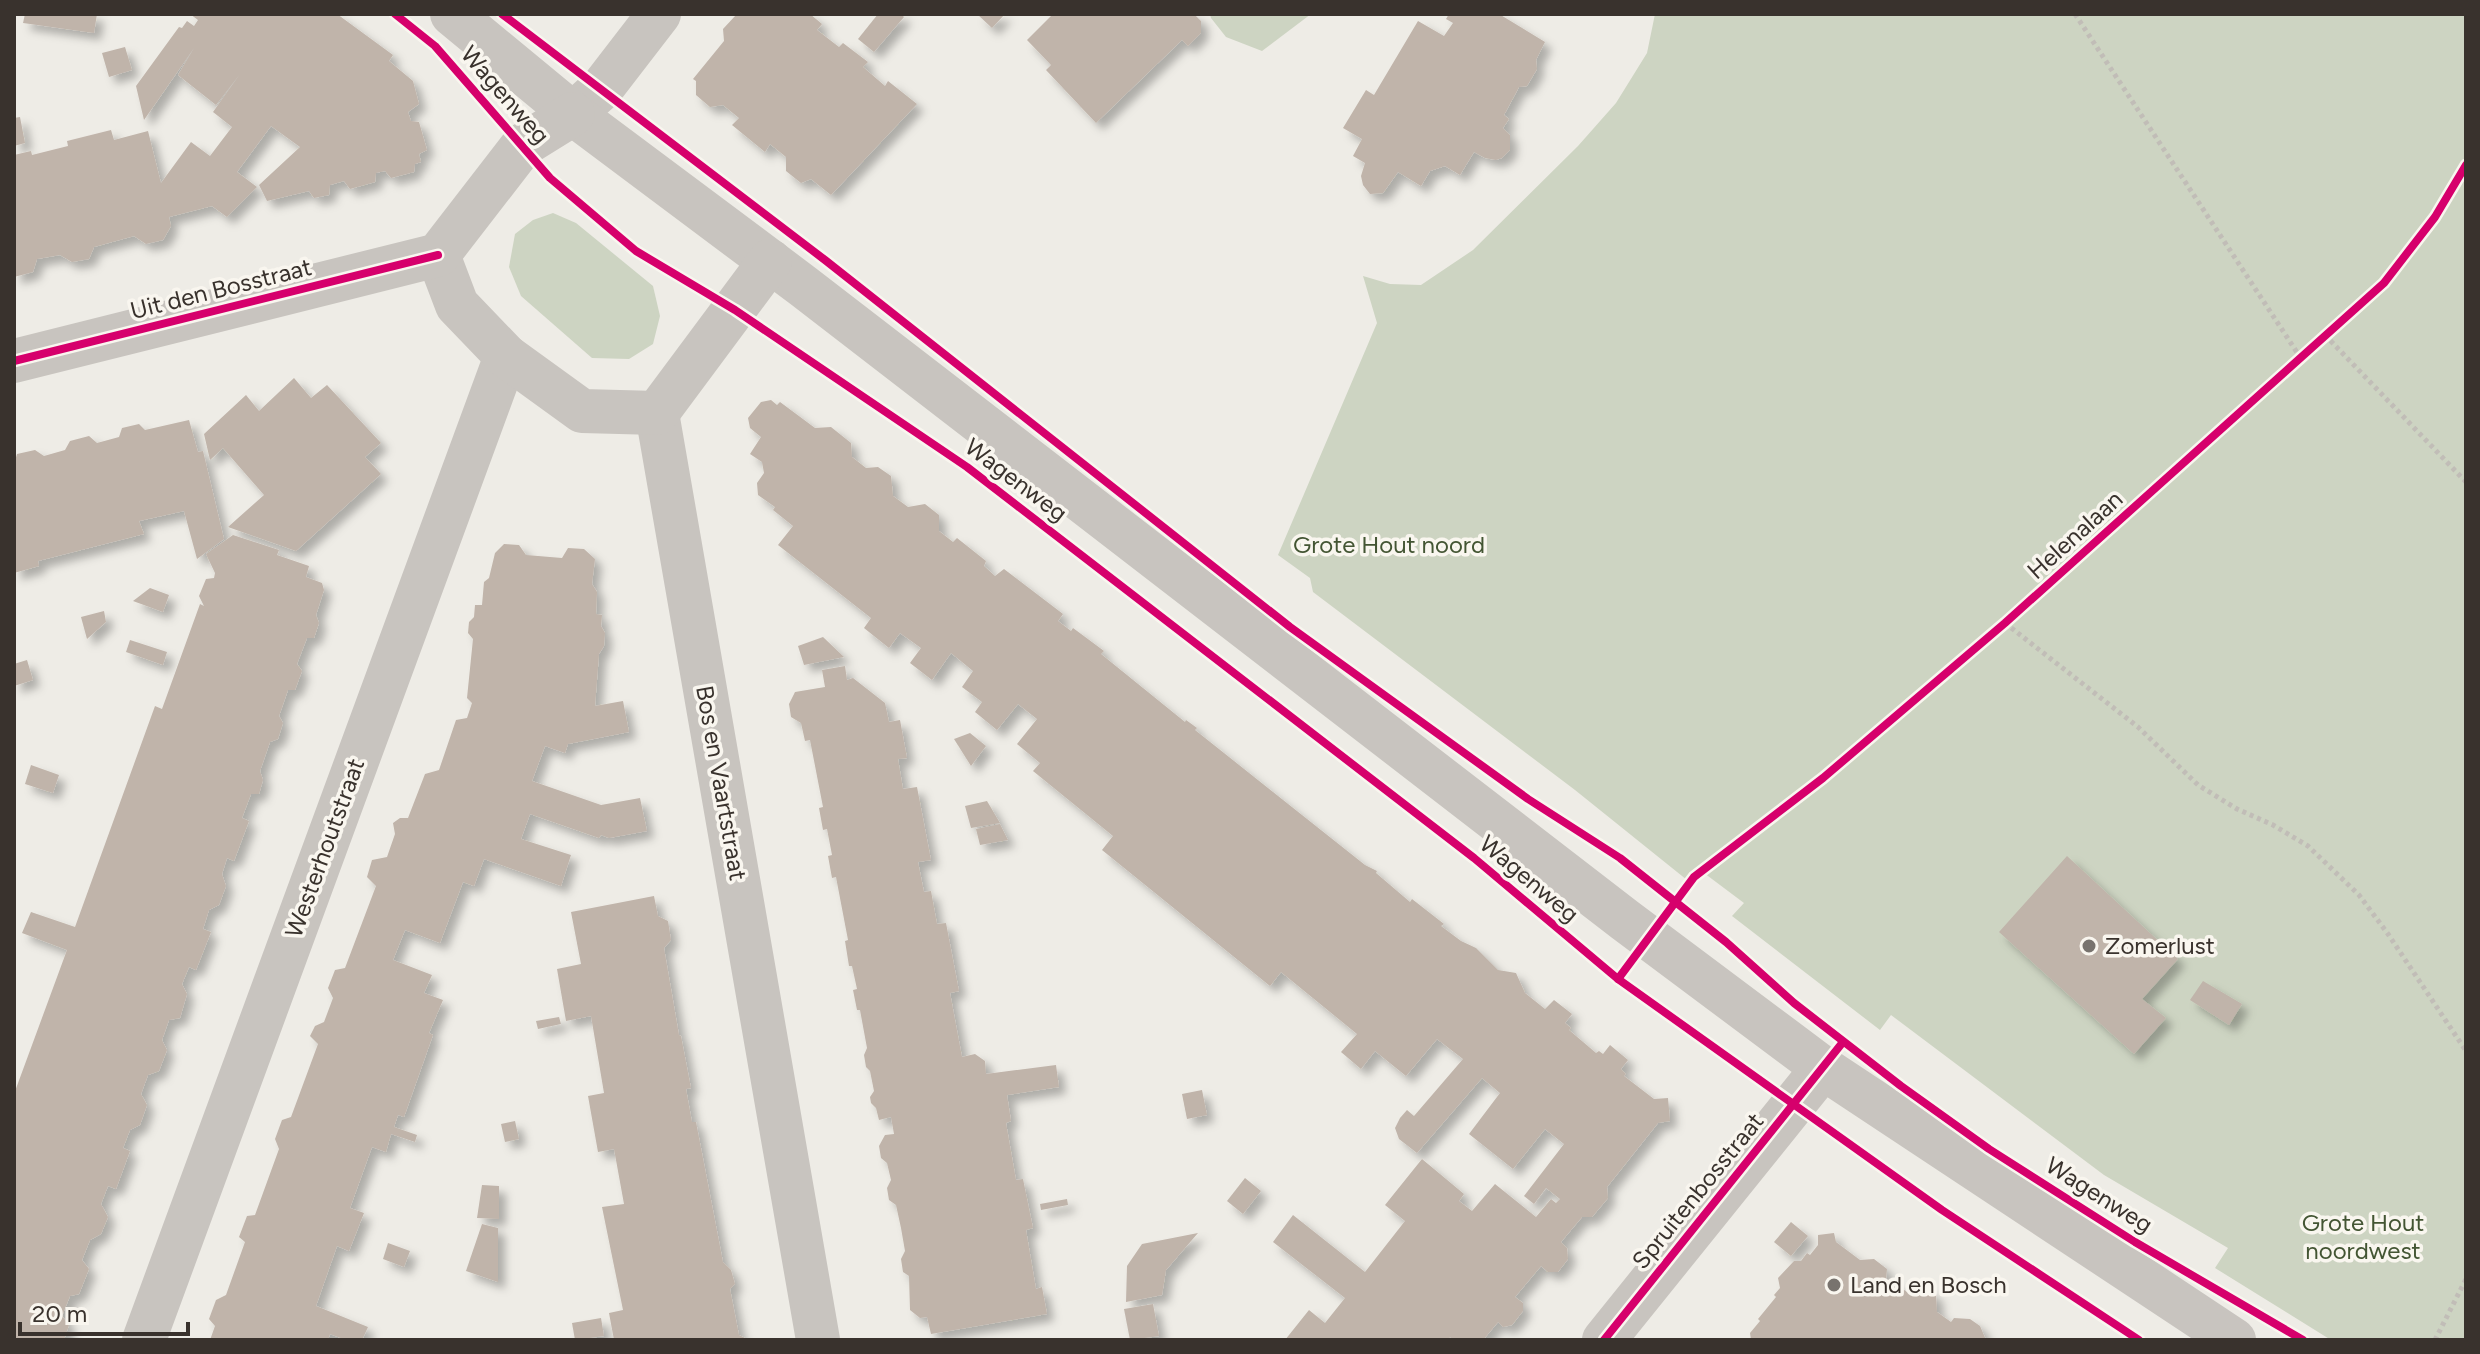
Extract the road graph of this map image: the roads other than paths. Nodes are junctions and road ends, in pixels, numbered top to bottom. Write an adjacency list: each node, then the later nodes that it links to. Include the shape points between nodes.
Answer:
1 (452, 14): 3 (street, Wagenweg)
2 (659, 14): 3 (street, via 602,88)
3 (573, 114): 4 (street, via 523,145); 5 (street, Wagenweg)
4 (438, 255): 6 (street, via 457,305); 7 (street, Uit den Bosstraat)
5 (770, 261): 8 (street); 9 (street, Wagenweg)
6 (506, 356): 8 (street, via 582,411); 10 (street, Westerhoutstraat)
7 (14, 361)
8 (657, 413): 11 (street, Bos en Vaartstraat)
9 (1823, 1068): 12 (street, Spruitenbosstraat); 13 (street, Wagenweg)
10 (144, 1340)
11 (818, 1340)
12 (1604, 1340)
13 (2234, 1340)

